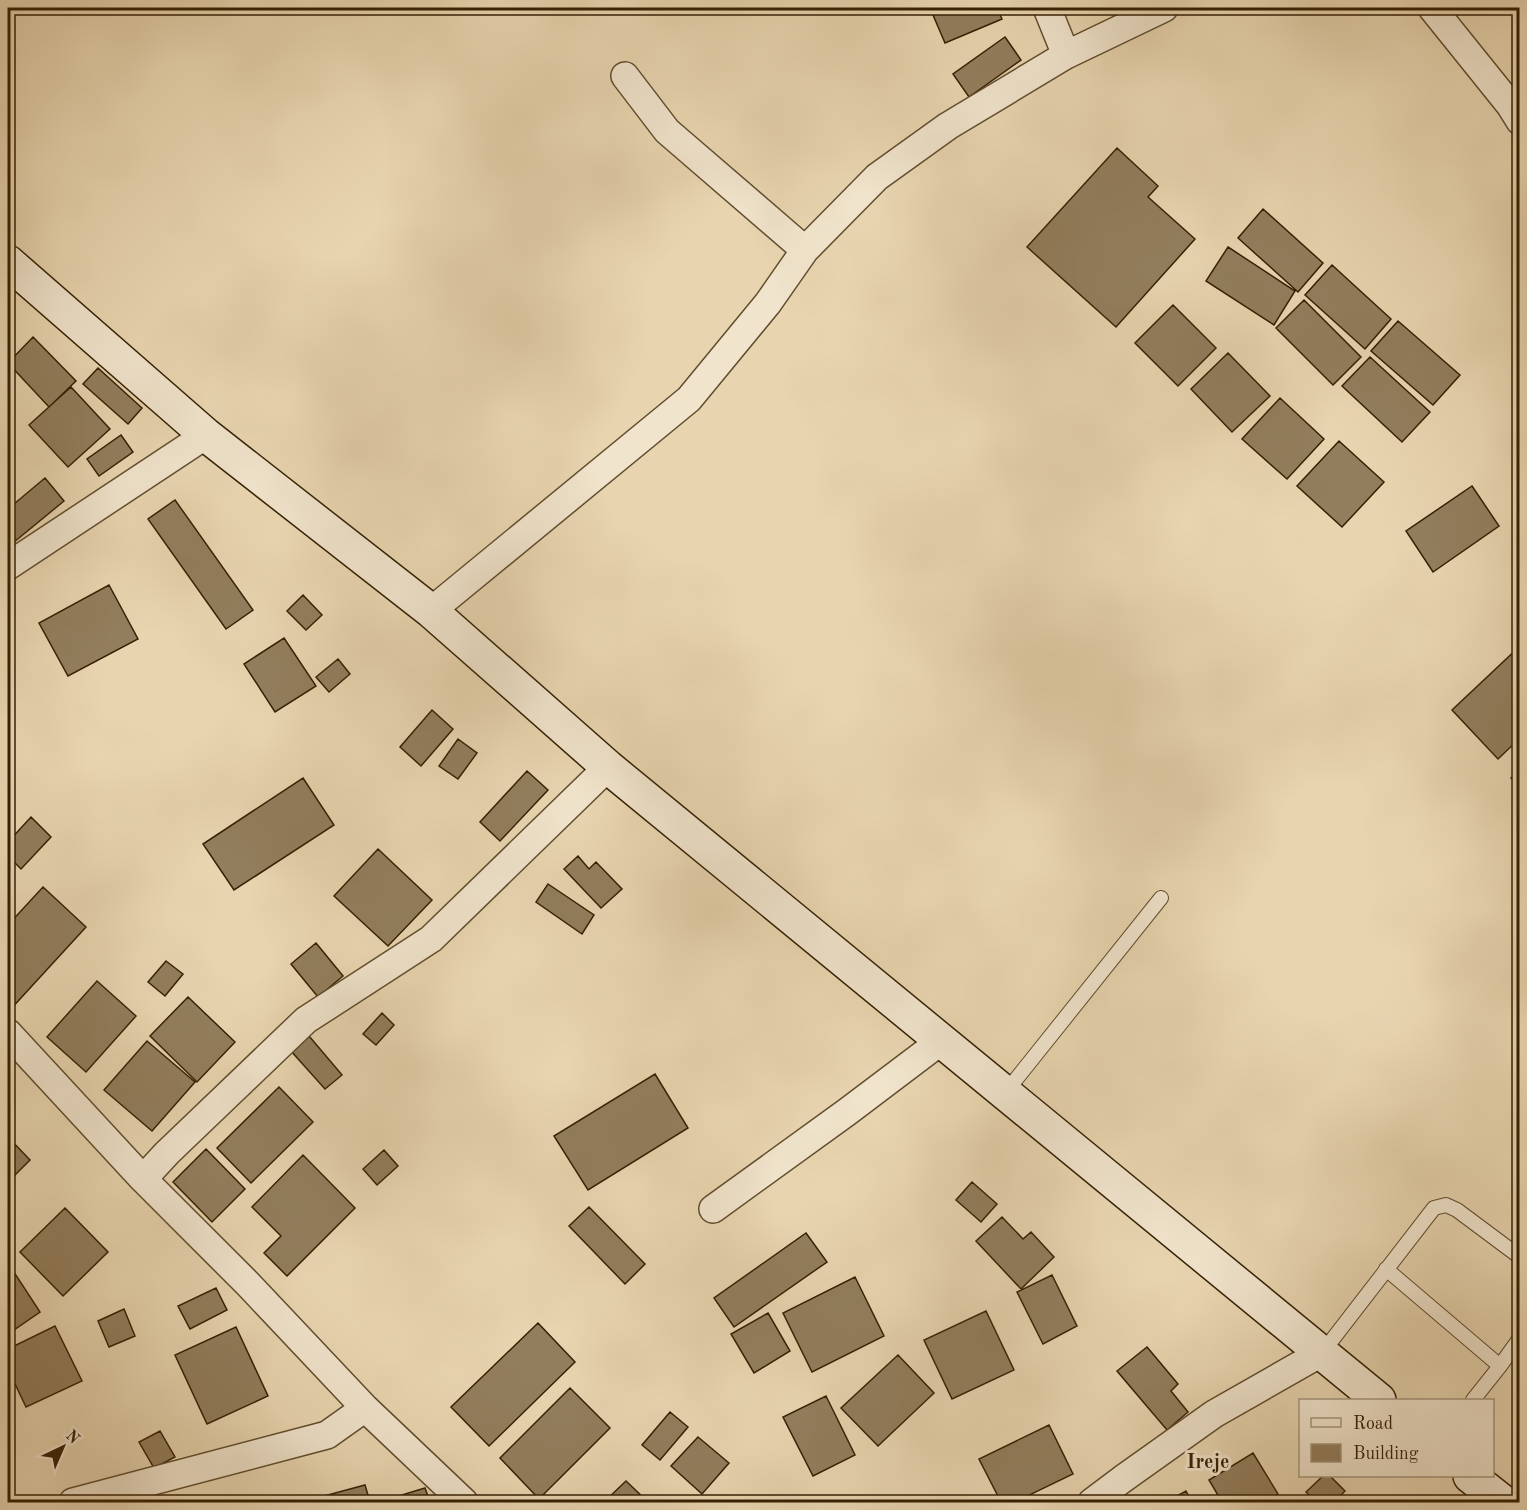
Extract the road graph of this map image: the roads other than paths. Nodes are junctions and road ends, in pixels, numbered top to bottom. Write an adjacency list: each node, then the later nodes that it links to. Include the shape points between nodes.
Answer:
1 (1047, 8): 4 (street)
2 (1164, 8): 4 (street)
3 (1432, 8): 6 (street)
4 (1066, 55): 7 (street, via 948,126 877,177)
5 (625, 76): 7 (street, via 667,131)
6 (1520, 122)
7 (805, 250): 11 (street, via 768,303 688,399)
8 (8, 262): 9 (main road)
9 (206, 435): 10 (street); 11 (main road)
10 (8, 566)
11 (431, 611): 12 (main road)
12 (608, 767): 15 (main road); 17 (street, via 431,939 306,1020)
13 (1161, 898): 16 (lane)
14 (8, 1033): 17 (street)
15 (942, 1041): 16 (main road); 18 (street)
16 (1005, 1093): 22 (main road)
17 (143, 1179): 26 (street)
18 (713, 1209)
19 (1520, 1257): 20 (lane, via 1446,1204 1434,1208)
20 (1386, 1269): 22 (lane); 23 (lane)
21 (1520, 1338): 23 (lane)
22 (1321, 1353): 24 (main road); 30 (street, via 1214,1414)
23 (1500, 1366): 25 (lane)
24 (1377, 1399)
25 (1475, 1399)
26 (365, 1408): 28 (street, via 327,1435); 29 (street)
27 (1471, 1477): 31 (main road)
28 (73, 1503)
29 (464, 1503)
30 (1092, 1503)
31 (1503, 1503)

